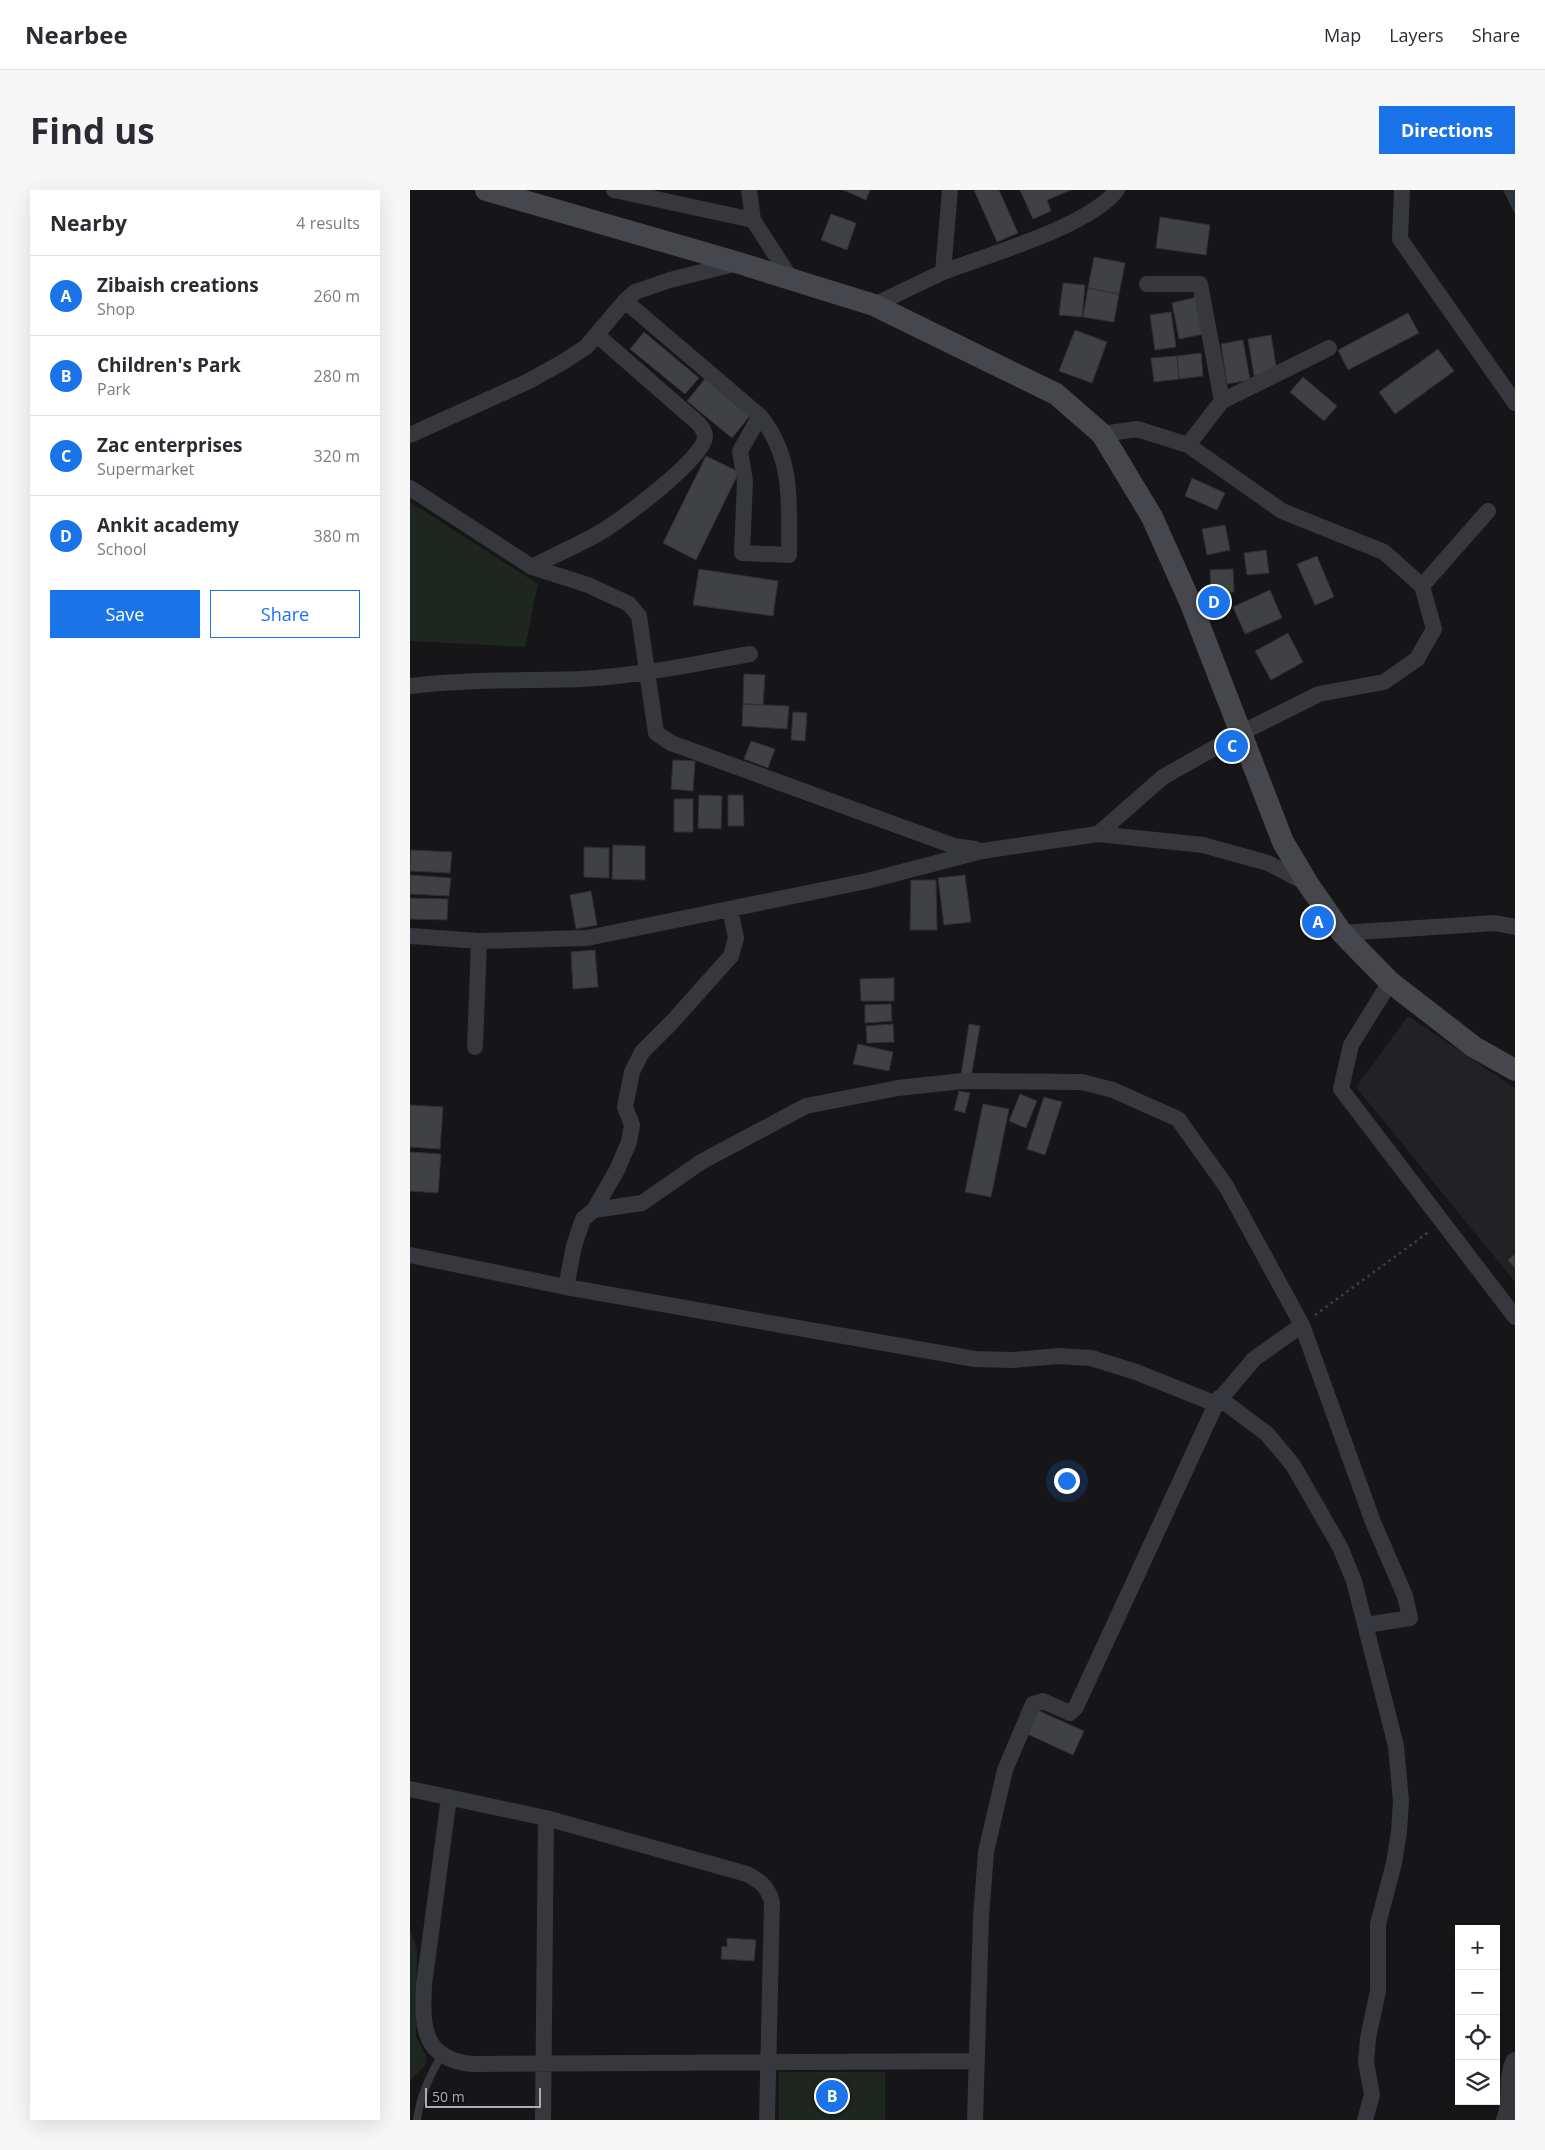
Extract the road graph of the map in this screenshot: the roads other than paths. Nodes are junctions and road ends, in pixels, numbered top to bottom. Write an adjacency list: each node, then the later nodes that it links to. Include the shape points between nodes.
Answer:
1 (486, 190): 8 (main road)
2 (614, 190): 7 (street)
3 (749, 190): 7 (street)
4 (950, 190): 9 (street)
5 (1118, 190): 9 (street, via 1099,208 1067,225)
6 (1402, 190): 17 (street, via 1400,239)
7 (753, 220): 10 (street)
8 (739, 263): 10 (main road); 12 (street, via 648,287)
9 (942, 272): 13 (street)
10 (791, 279): 13 (main road)
11 (1147, 284): 16 (street, via 1200,284)
12 (625, 301): 14 (street); 18 (street)
13 (874, 305): 20 (main road, via 1056,394)
14 (597, 335): 19 (street, via 586,347 529,381); 24 (street, via 699,424 705,438 693,458 645,500 600,532)
15 (1329, 348): 16 (street)
16 (1222, 401): 21 (street)
17 (1515, 403)
18 (760, 416): 18 (street, via 778,444 790,494 789,555 742,553 745,481 740,451)
19 (410, 434)
20 (1102, 434): 21 (street, via 1136,429); 29 (main road, via 1152,517 1191,604)
21 (1188, 444): 25 (street, via 1282,511 1384,552)
22 (410, 488): 24 (street)
23 (1488, 511): 25 (street)
24 (532, 567): 27 (street, via 588,585 629,604 639,616)
25 (1422, 586): 29 (street, via 1434,629 1417,659 1384,682 1319,694)
26 (750, 654): 27 (street)
27 (646, 672): 28 (street, via 582,679); 31 (street, via 656,733 671,743 954,846)
28 (410, 686)
29 (1241, 733): 30 (street, via 1163,777); 32 (main road, via 1283,842)
30 (1098, 834): 31 (street); 32 (street, via 1203,845 1268,863)
31 (982, 850): 33 (street, via 867,881)
32 (1308, 884): 35 (main road)
33 (730, 909): 37 (street, via 587,938); 41 (street, via 736,938 731,956 642,1052 632,1072 625,1107 632,1125 630,1142)
34 (1515, 927): 35 (street, via 1495,923)
35 (1342, 933): 38 (main road)
36 (410, 936): 37 (street)
37 (479, 941): 39 (street)
38 (1390, 982): 40 (main road, via 1474,1047); 44 (street, via 1351,1045 1341,1089)
39 (475, 1046)
40 (1515, 1070)
41 (594, 1210): 43 (street, via 583,1219); 45 (street, via 642,1204 701,1162 806,1106 898,1088 963,1081 1082,1082 1113,1090 1178,1119 1226,1186)
42 (410, 1255): 43 (street)
43 (566, 1287): 46 (street, via 976,1359 1092,1358)
44 (1515, 1317)
45 (1302, 1324): 46 (street, via 1254,1359); 47 (street, via 1410,1618)
46 (1217, 1401): 47 (street, via 1267,1434 1293,1465 1340,1547 1354,1581); 53 (street, via 1077,1705 1070,1713 1043,1702 1033,1704 1005,1770 986,1852)
47 (1366, 1625): 60 (street, via 1396,1746 1401,1801 1394,1863 1378,1924 1378,1991 1366,2062 1372,2095)
48 (410, 1789): 49 (street)
49 (449, 1797): 50 (street); 51 (street, via 423,2013 426,2035)
50 (546, 1818): 52 (street, via 747,1874 761,1882 770,1893 772,1902); 55 (street)
51 (442, 2055): 55 (street, via 459,2063); 56 (lane, via 418,2104)
52 (768, 2061): 53 (street); 55 (street); 58 (street)
53 (976, 2061): 59 (street)
54 (1515, 2062): 61 (street)
55 (544, 2063): 57 (street)
56 (417, 2120)
57 (543, 2120)
58 (767, 2120)
59 (975, 2120)
60 (1365, 2120)
61 (1506, 2120)

